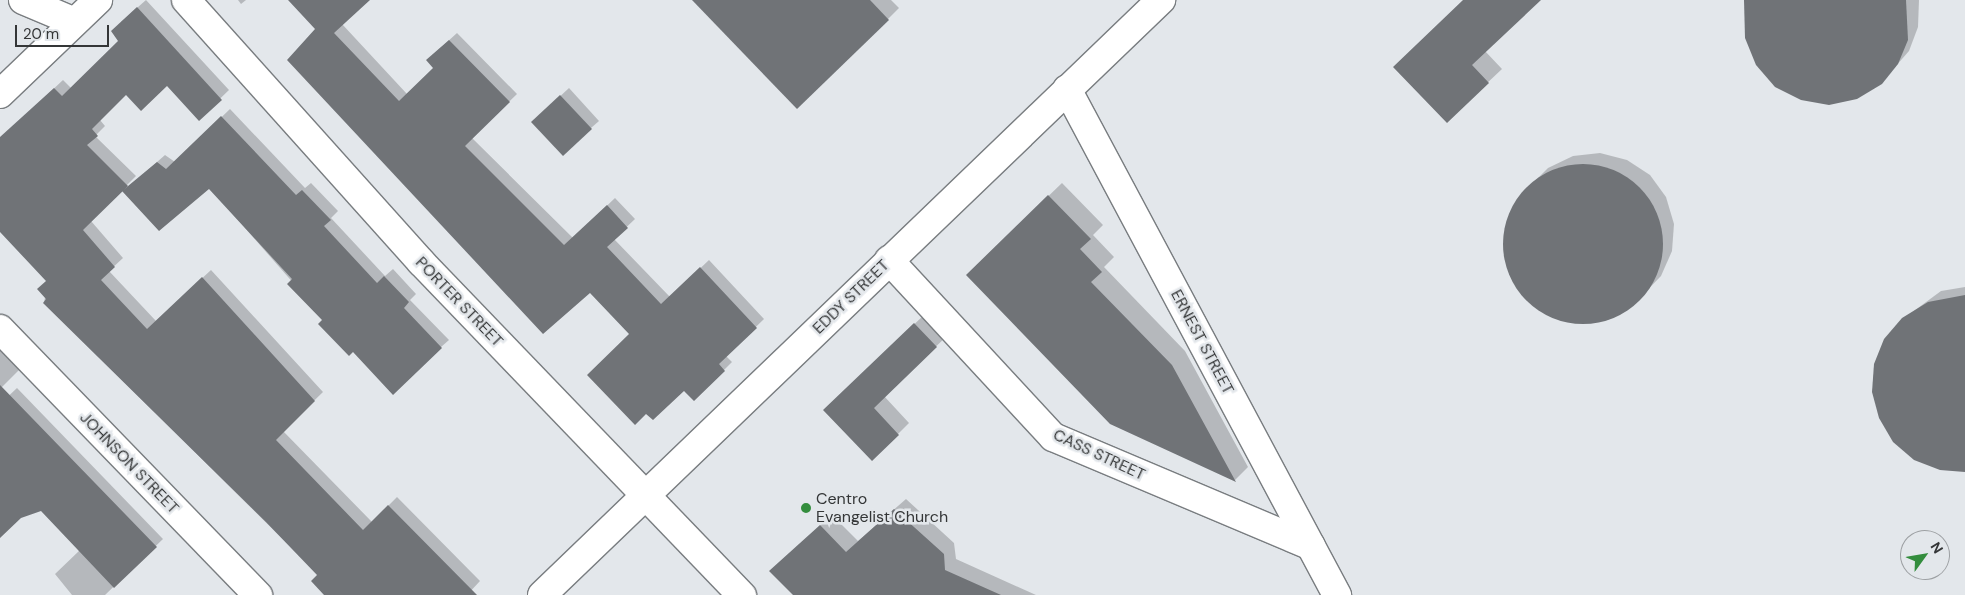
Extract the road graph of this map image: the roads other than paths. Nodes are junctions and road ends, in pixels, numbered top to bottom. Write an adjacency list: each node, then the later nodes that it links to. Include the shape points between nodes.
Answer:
1 (23, 0): 5 (street)
2 (98, 0): 5 (street)
3 (186, 0): 10 (street, PORTER STREET, via 421,262)
4 (1161, 0): 6 (street, EDDY STREET)
5 (75, 22): 7 (street)
6 (1067, 89): 8 (street, EDDY STREET); 11 (street, ERNEST STREET)
7 (0, 94)
8 (889, 260): 10 (street, EDDY STREET); 11 (street, CASS STREET, via 1053,437)
9 (0, 329): 12 (street, JOHNSON STREET)
10 (646, 496): 13 (street, EDDY STREET); 14 (street, PORTER STREET)
11 (1311, 546): 15 (street, ERNEST STREET)
12 (258, 595)
13 (542, 595)
14 (742, 595)
15 (1337, 595)

